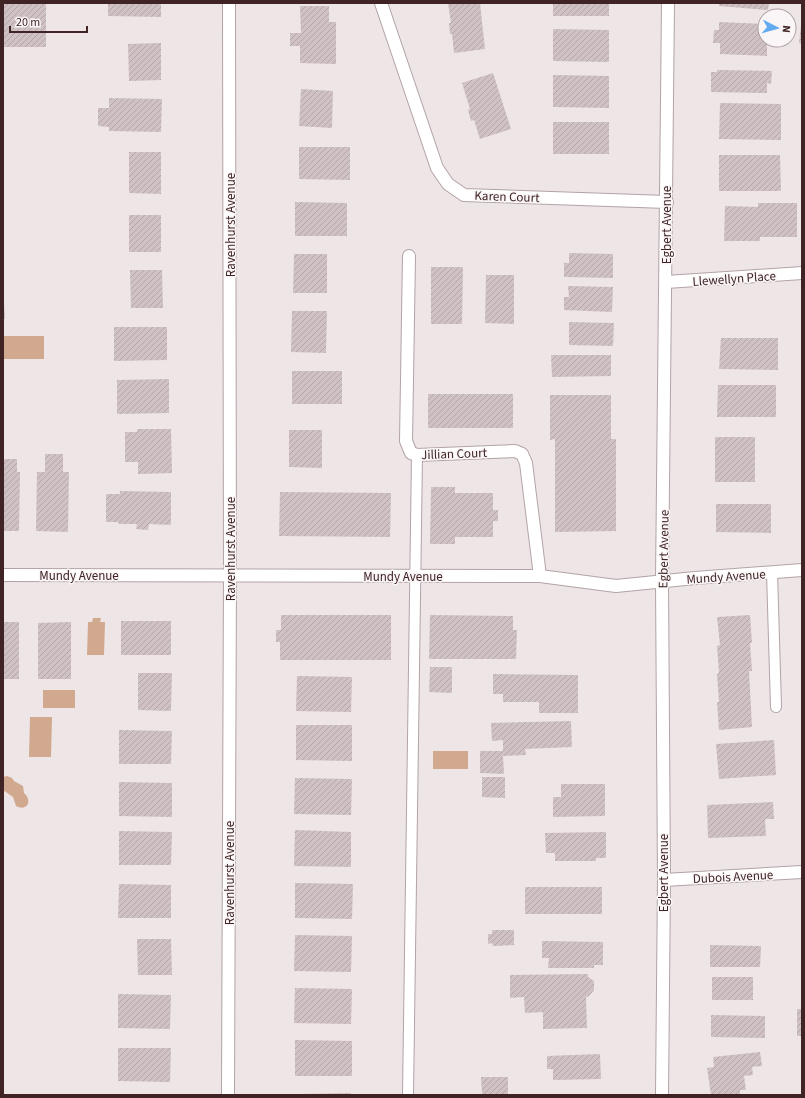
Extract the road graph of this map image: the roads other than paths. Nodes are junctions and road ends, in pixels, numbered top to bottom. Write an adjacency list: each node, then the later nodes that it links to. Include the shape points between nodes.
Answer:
1 (229, 3): 12 (street, Ravenhurst Avenue)
2 (380, 3): 4 (street, Karen Court, via 437,168 448,184 464,194)
3 (668, 3): 4 (street, Egbert Avenue)
4 (666, 202): 7 (street, Egbert Avenue)
5 (409, 256): 8 (street, Jillian Court, via 406,441 411,453)
6 (802, 273): 7 (street, Llewellyn Place)
7 (666, 282): 15 (street, Egbert Avenue)
8 (417, 455): 13 (lane); 14 (street, Jillian Court, via 515,450 522,454 526,462)
9 (802, 570): 10 (street, Mundy Avenue)
10 (772, 572): 15 (street, Mundy Avenue); 16 (lane)
11 (3, 575): 12 (street, Mundy Avenue)
12 (230, 576): 13 (street, Mundy Avenue); 19 (street, Ravenhurst Avenue)
13 (416, 576): 14 (street, Mundy Avenue); 20 (lane)
14 (540, 576): 15 (street, Mundy Avenue, via 616,586)
15 (662, 581): 18 (street, Egbert Avenue)
16 (776, 707)
17 (802, 872): 18 (street, Dubois Avenue)
18 (664, 880): 21 (street, Egbert Avenue)
19 (228, 1095)
20 (408, 1095)
21 (662, 1095)

